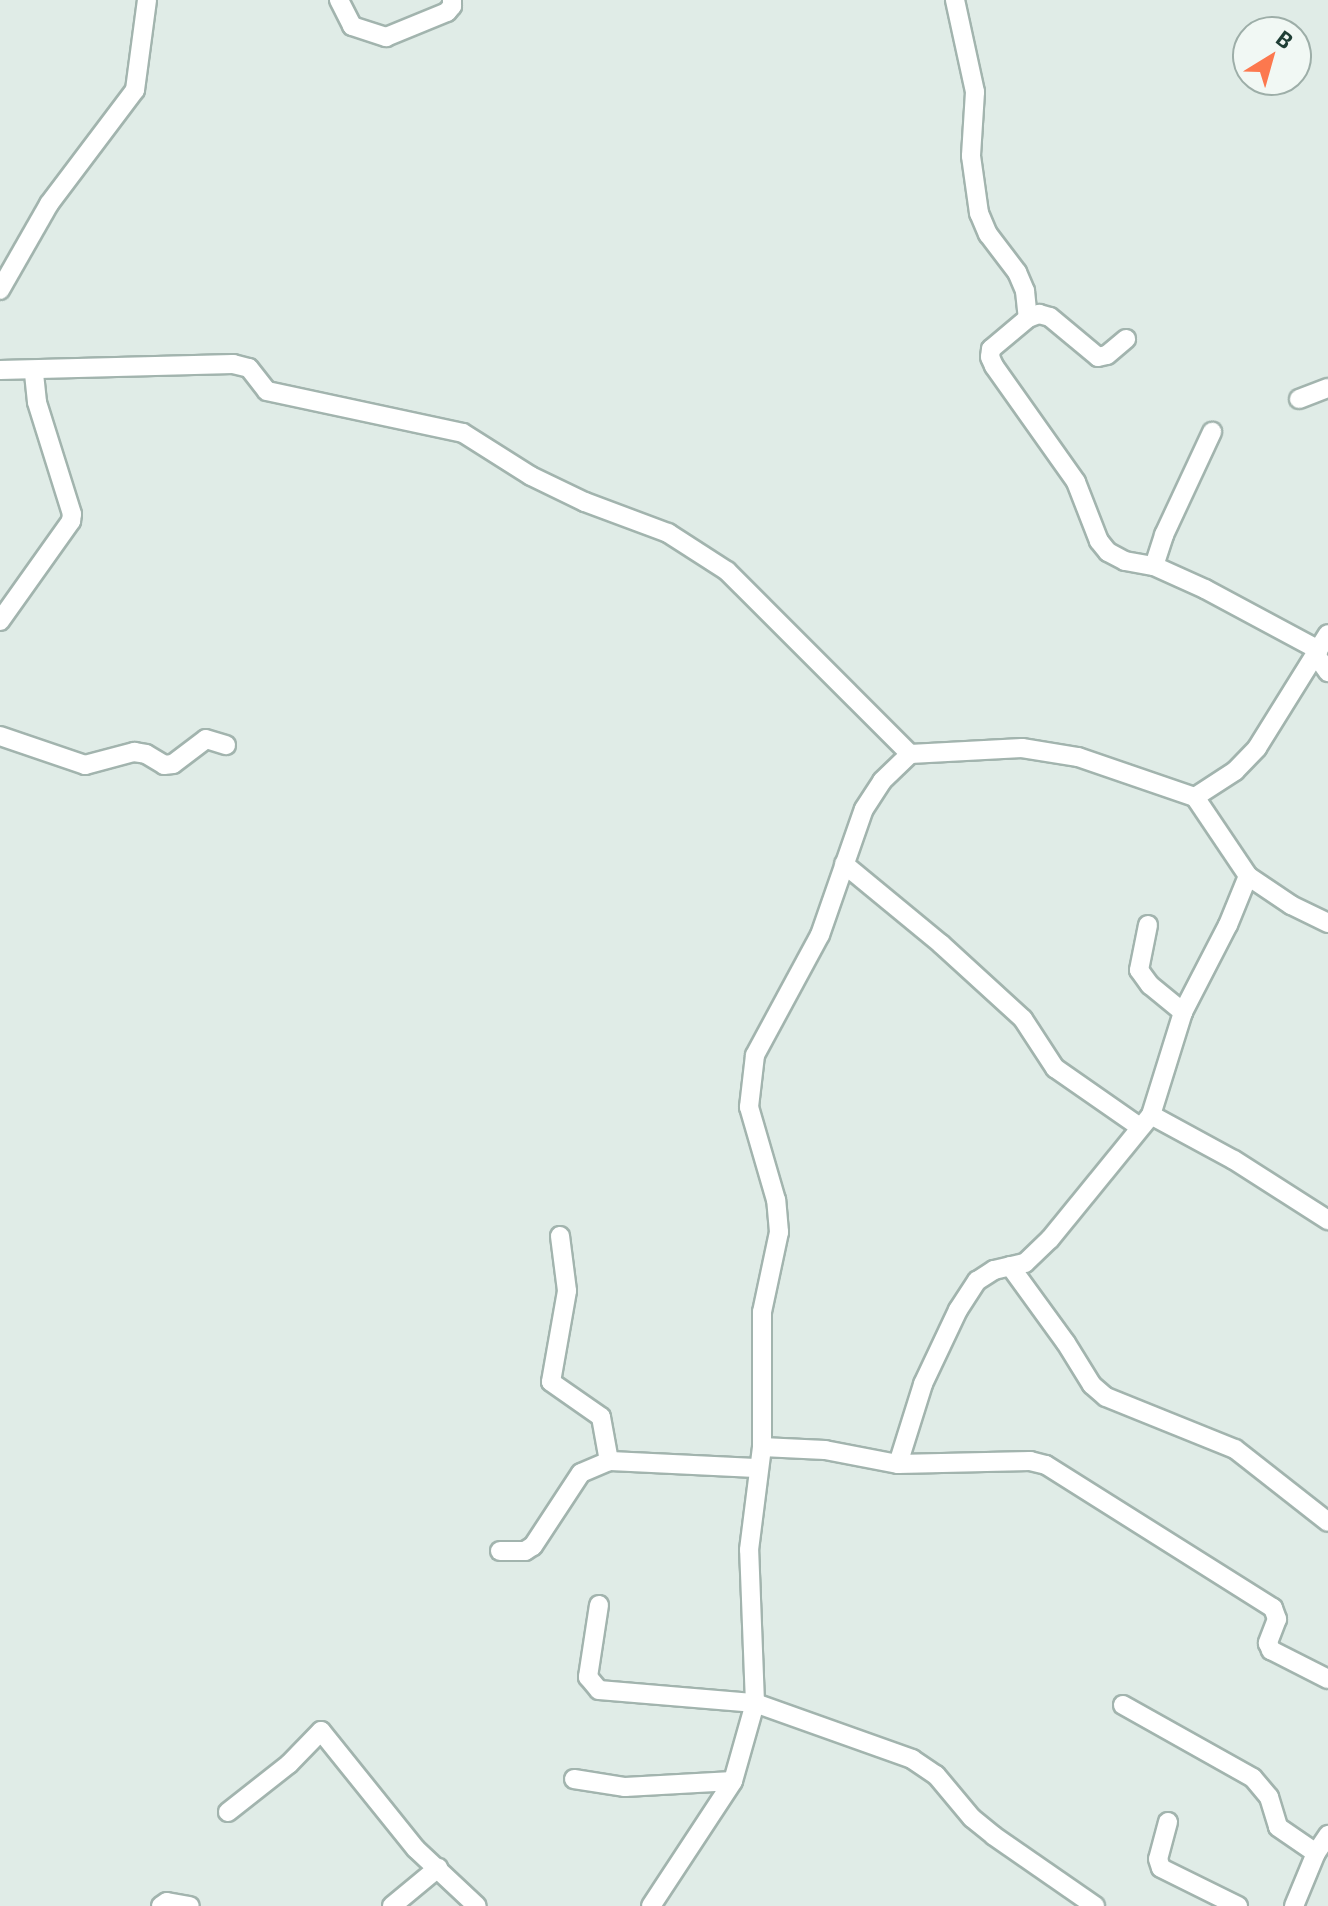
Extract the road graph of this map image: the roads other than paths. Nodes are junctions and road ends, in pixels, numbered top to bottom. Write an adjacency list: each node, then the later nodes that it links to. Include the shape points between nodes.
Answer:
1 (147, 0): 5 (street, via 135,90 49,204)
2 (339, 0): 3 (street, via 352,26 386,37 447,12)
3 (452, 0)
4 (955, 0): 6 (street, via 975,92 971,156 979,213 1017,272)
5 (0, 290)
6 (1028, 318): 7 (street, via 1050,317 1098,357); 13 (street, via 991,349 994,366 1076,482 1099,541 1125,561)
7 (1126, 339)
8 (1, 368): 9 (street)
9 (34, 371): 14 (street, via 37,402 72,514); 19 (street, via 233,364 249,368 267,391 463,433 531,476 668,533 727,571)
10 (1328, 388): 11 (street)
11 (1299, 399)
12 (1212, 432): 13 (street)
13 (1154, 566): 15 (street)
14 (0, 621)
15 (1321, 646): 16 (street); 20 (street, via 1257,748 1235,771)
16 (1328, 672)
17 (0, 736): 18 (street, via 85,765 134,752 173,764 206,739)
18 (226, 745)
19 (910, 754): 20 (street, via 1039,749); 21 (street, via 895,765 864,809)
20 (1195, 797): 22 (street)
21 (844, 864): 26 (street, via 1023,1019 1055,1068); 30 (street, via 820,935 755,1055 749,1107 776,1200 779,1232 762,1312)
22 (1248, 876): 23 (street); 25 (street)
23 (1328, 923)
24 (1148, 925): 25 (street, via 1139,970)
25 (1183, 1012): 26 (street)
26 (1146, 1121): 27 (street, via 1234,1160); 29 (street, via 1050,1239 1025,1263)
27 (1328, 1220)
28 (560, 1236): 31 (street, via 567,1291 551,1382 601,1417)
29 (1010, 1266): 32 (street, via 977,1281 958,1310 923,1384); 34 (street, via 1092,1385 1106,1397 1235,1449)
30 (762, 1447): 32 (street, via 825,1450); 33 (street)
31 (609, 1461): 33 (street); 35 (street, via 581,1473 533,1546)
32 (898, 1464): 37 (street, via 1030,1461 1058,1471 1273,1608 1277,1619 1268,1643 1271,1650)
33 (757, 1468): 38 (street, via 749,1550)
34 (1328, 1522)
35 (500, 1551)
36 (599, 1605): 38 (street, via 588,1677 599,1690)
37 (1328, 1679)
38 (755, 1703): 41 (street); 52 (street, via 924,1765 972,1818)
39 (1123, 1705): 45 (street, via 1253,1778 1269,1797 1278,1827)
40 (574, 1779): 41 (street, via 625,1787)
41 (733, 1781): 51 (street)
42 (228, 1812): 46 (street, via 321,1731 416,1849)
43 (1168, 1822): 53 (street, via 1158,1859 1161,1868)
44 (1328, 1835): 45 (street)
45 (1316, 1853): 54 (street)
46 (438, 1868): 49 (street); 50 (street)
47 (161, 1906): 48 (street)
48 (190, 1906)
49 (392, 1906)
50 (477, 1906)
51 (651, 1906)
52 (1095, 1906)
53 (1238, 1906)
54 (1294, 1906)

